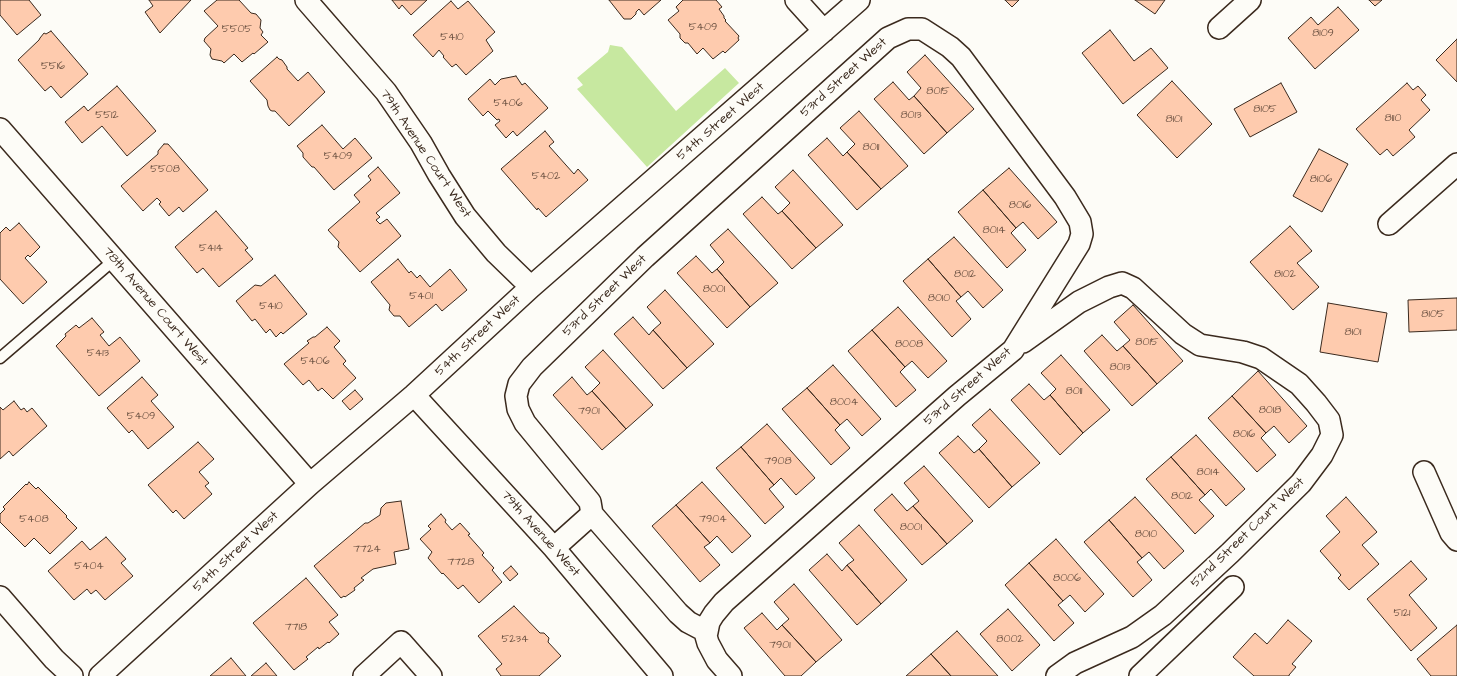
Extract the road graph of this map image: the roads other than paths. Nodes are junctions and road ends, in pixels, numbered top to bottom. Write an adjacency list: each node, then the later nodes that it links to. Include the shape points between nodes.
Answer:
1 (306, 0): 11 (street, 79th Avenue Court West, via 386,92 417,136 465,216 496,254)
2 (796, 0): 6 (street)
3 (859, 0): 6 (street, 54th Street West)
4 (1250, 0): 5 (street)
5 (1219, 28)
6 (824, 31): 11 (street, 54th Street West)
7 (0, 129): 10 (street, 78th Avenue Court West)
8 (1457, 164): 9 (street)
9 (1389, 224)
10 (114, 260): 13 (lane); 16 (street, 78th Avenue Court West)
11 (531, 288): 14 (street, 54th Street West)
12 (1013, 350): 17 (street, 53rd Street West, via 1079,244 1082,234 1080,222 1065,197 961,57 922,29 900,32 888,38 645,257 532,367 519,384 516,396 518,409 525,423 590,502); 22 (street, 53rd Street West, via 951,401 724,602 709,622); 29 (street, 52nd Street Court West, via 1079,302 1122,283 1133,288 1183,334 1200,345 1243,352 1261,358 1299,384 1330,420 1332,435 1322,455 1300,484 1230,553 1162,615 1132,637 1075,663)
13 (0, 358)
14 (414, 395): 16 (street, 54th Street West); 19 (street, 79th Avenue West)
15 (1424, 472): 18 (street, via 1451,533)
16 (310, 484): 24 (street, 54th Street West)
17 (592, 514): 19 (street); 22 (street, 53rd Street West, via 678,612 688,622)
18 (1457, 540)
19 (554, 548): 27 (street, 79th Avenue West)
20 (1233, 587): 30 (street)
21 (0, 597): 23 (street)
22 (707, 632): 28 (street, via 708,643 717,660)
23 (72, 676)
24 (100, 676)
25 (364, 676): 26 (street, via 401,642)
26 (431, 676)
27 (662, 676)
28 (731, 676)
29 (1057, 676)
30 (1140, 676)

